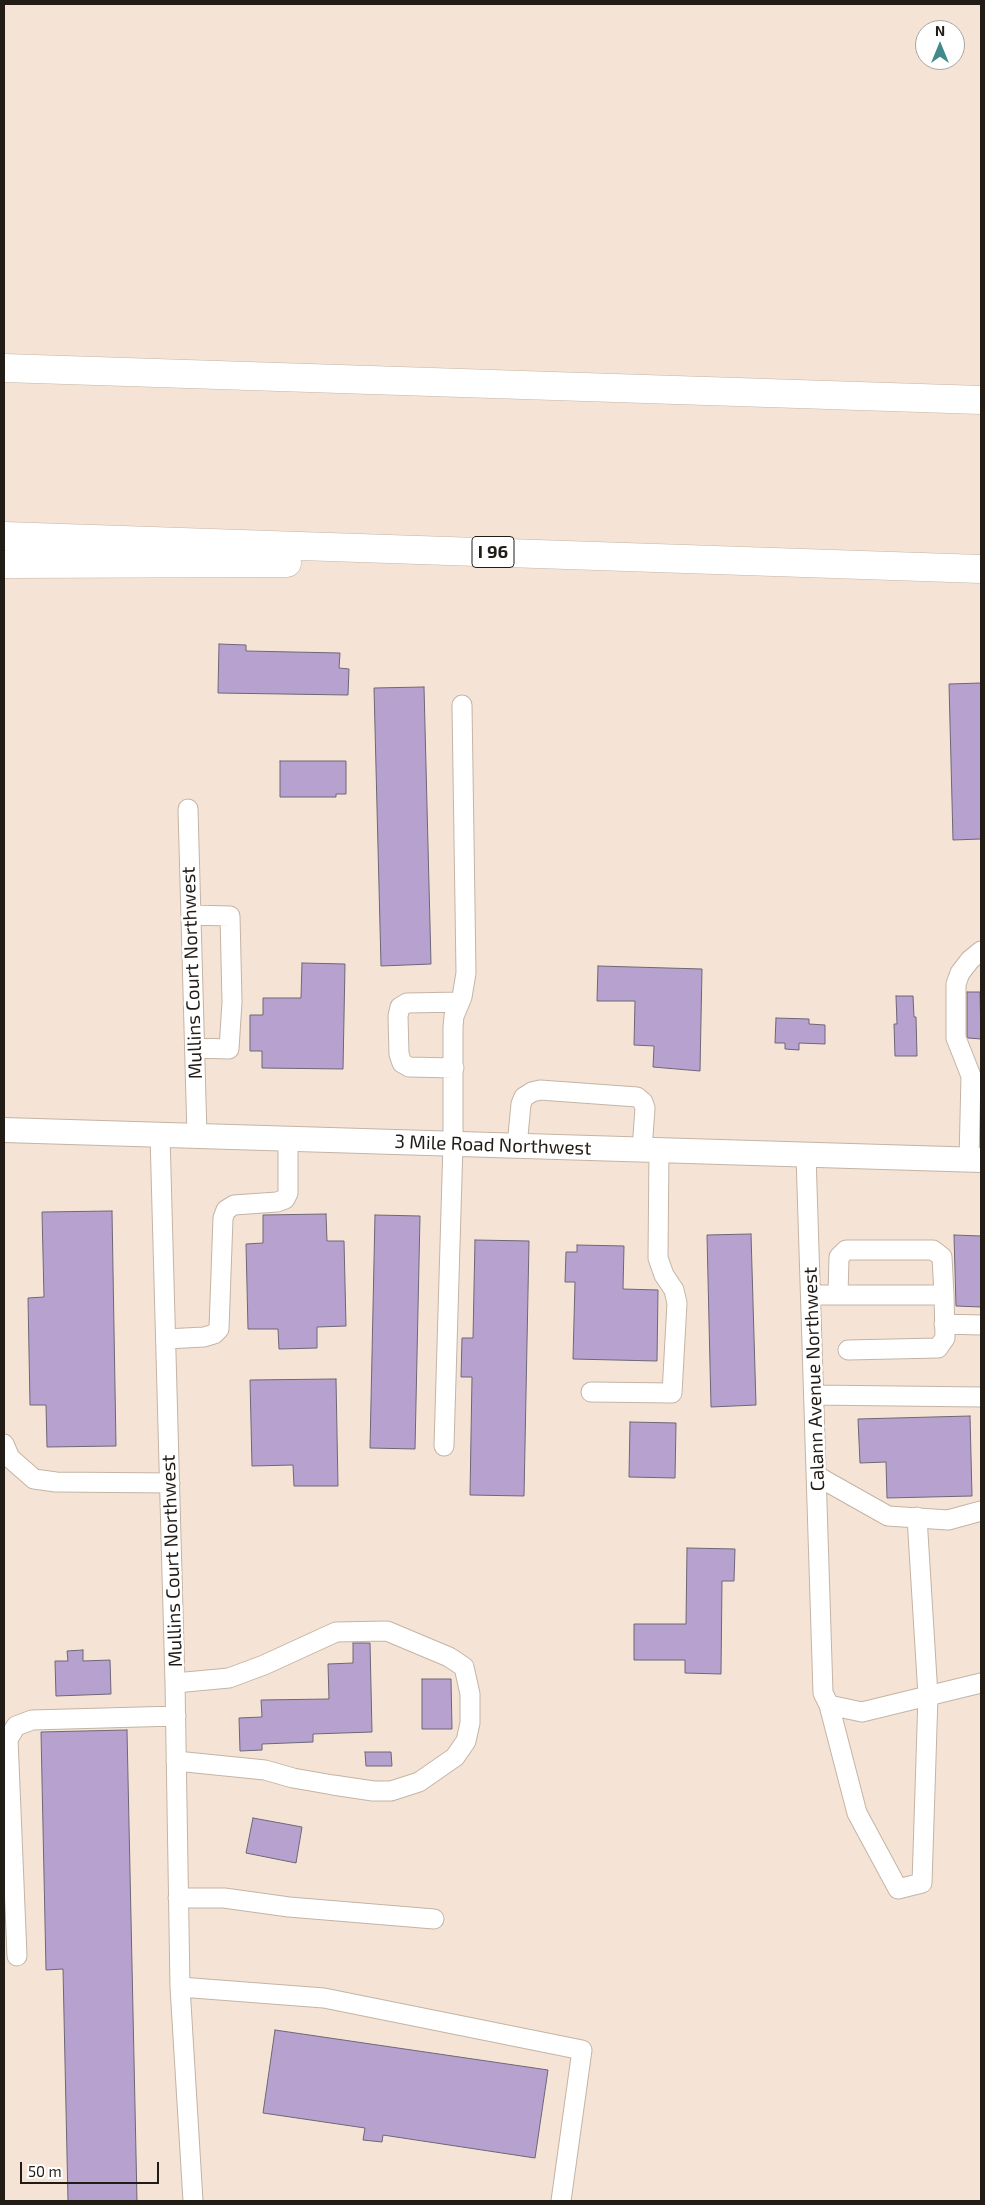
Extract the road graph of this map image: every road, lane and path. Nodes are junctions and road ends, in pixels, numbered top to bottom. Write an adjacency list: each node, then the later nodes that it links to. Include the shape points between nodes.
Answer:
1 (4, 350): 3 (highway)
2 (4, 368): 3 (highway)
3 (318, 378): 4 (highway)
4 (981, 400)
5 (4, 536): 6 (highway, I 96)
6 (754, 562): 7 (highway); 8 (highway, I 96)
7 (4, 564)
8 (981, 569)
9 (462, 705): 13 (street, via 466,972)
10 (188, 809): 11 (street, Mullins Court Northwest)
11 (191, 915): 14 (street, Mullins Court Northwest); 14 (street, via 230,916 232,1002 229,1049)
12 (981, 951): 24 (street, via 960,972 956,984 956,1038 971,1076)
13 (460, 1002): 15 (street, via 454,1016); 15 (street, via 407,1003 400,1007 398,1016 402,1063 409,1068)
14 (195, 1048): 18 (street, Mullins Court Northwest)
15 (454, 1068): 20 (street)
16 (4, 1130): 17 (main road, 3 Mile Road Northwest)
17 (160, 1135): 18 (main road, 3 Mile Road Northwest); 30 (street, Mullins Court Northwest)
18 (197, 1136): 19 (main road, 3 Mile Road Northwest)
19 (288, 1139): 20 (main road, 3 Mile Road Northwest); 30 (street, via 288,1193 285,1200 234,1205 226,1210 223,1218 219,1329 204,1337)
20 (452, 1144): 21 (main road, 3 Mile Road Northwest); 36 (street)
21 (517, 1146): 22 (main road, 3 Mile Road Northwest); 22 (street, via 521,1104 524,1097 540,1090 637,1097 645,1108)
22 (651, 1150): 23 (main road, 3 Mile Road Northwest); 32 (street, via 658,1258 677,1303 672,1393)
23 (806, 1155): 24 (main road, 3 Mile Road Northwest); 25 (street, Calann Avenue Northwest)
24 (975, 1160)
25 (811, 1295): 26 (street); 33 (street, Calann Avenue Northwest)
26 (838, 1295): 27 (street); 27 (street, via 838,1257 846,1250 933,1250 942,1257)
27 (944, 1295): 28 (street)
28 (944, 1324): 29 (street); 31 (street, via 945,1338 938,1348)
29 (981, 1324)
30 (166, 1339): 38 (street, Mullins Court Northwest)
31 (848, 1350)
32 (591, 1392)
33 (814, 1395): 34 (street); 37 (street, Calann Avenue Northwest)
34 (981, 1398)
35 (4, 1444): 38 (street, via 10,1458 34,1479 56,1482)
36 (444, 1446)
37 (817, 1476): 40 (street, via 888,1516); 44 (street, Calann Avenue Northwest, via 823,1693)
38 (170, 1482): 41 (street, Mullins Court Northwest)
39 (981, 1511): 40 (street, via 948,1520)
40 (917, 1517): 43 (street)
41 (175, 1683): 45 (street, Mullins Court Northwest); 47 (street, via 229,1678 336,1632 387,1631 449,1657 464,1667 470,1694 466,1741 455,1757 419,1782 392,1791 333,1785 265,1770)
42 (981, 1683): 43 (street)
43 (928, 1696): 44 (street, via 862,1712); 44 (street, Calann Avenue Northwest, via 922,1883 898,1889 857,1813)
44 (829, 1705)
45 (176, 1716): 46 (street, via 32,1720 16,1726); 47 (street, Mullins Court Northwest)
46 (6, 1739): 50 (street)
47 (176, 1761): 48 (street, Mullins Court Northwest)
48 (178, 1898): 49 (street, via 224,1898); 51 (street, Mullins Court Northwest)
49 (434, 1919)
50 (16, 1956)
51 (180, 1987): 52 (street, Mullins Court Northwest); 53 (street, via 324,1998 582,2050)
52 (192, 2201)
53 (560, 2201)

